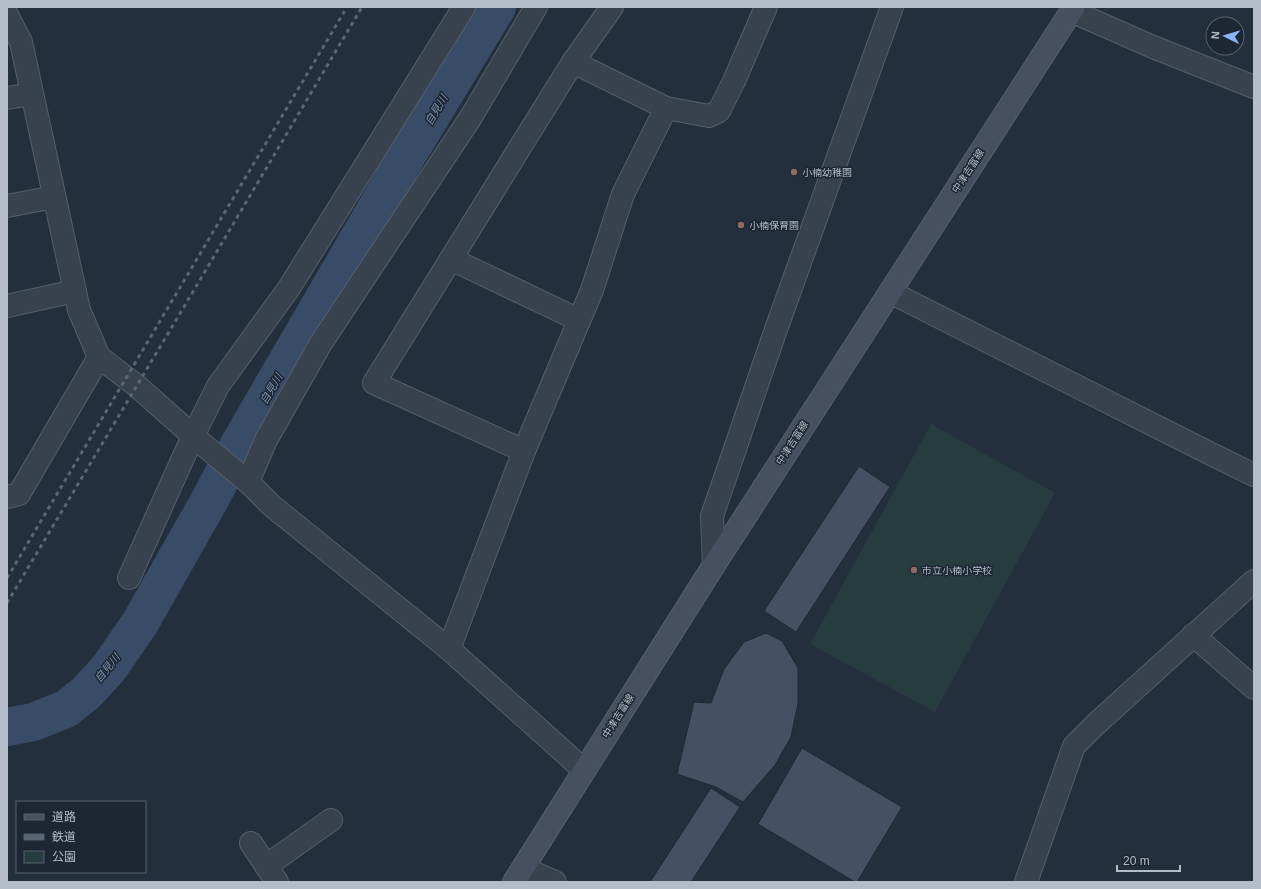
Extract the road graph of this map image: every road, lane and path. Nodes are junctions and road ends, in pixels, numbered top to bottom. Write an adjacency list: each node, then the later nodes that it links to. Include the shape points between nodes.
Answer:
1 (464, 7): 21 (street, via 289,288 218,386)
2 (536, 7): 24 (street, via 471,117 321,342 266,440)
3 (612, 7): 8 (street)
4 (892, 7): 26 (street, via 777,325 712,516)
5 (762, 9): 12 (street, via 734,81 719,111 709,116)
6 (1072, 9): 9 (street, via 1153,47); 17 (main road, 中津吉富線)
7 (7, 15): 10 (street, via 21,42)
8 (573, 62): 12 (street); 15 (street)
9 (1254, 87)
10 (32, 94): 11 (street); 13 (street)
11 (7, 98)
12 (666, 108): 19 (street, via 623,194 592,290)
13 (54, 197): 14 (street); 16 (street)
14 (7, 206)
15 (451, 259): 19 (street); 22 (street, via 374,383)
16 (75, 290): 18 (street); 20 (street, via 79,310)
17 (890, 292): 23 (street); 26 (main road, 中津吉富線)
18 (7, 306)
19 (579, 320): 22 (street)
20 (99, 357): 21 (street, via 137,386); 25 (street, via 19,494)
21 (197, 439): 24 (street); 27 (street)
22 (524, 451): 30 (street)
23 (1254, 475)
24 (248, 482): 30 (street, via 272,506)
25 (7, 497)
26 (714, 565): 32 (main road, 中津吉富線)
27 (129, 578)
28 (1252, 588): 29 (street)
29 (1193, 635): 31 (street); 38 (street, via 1074,746)
30 (449, 649): 32 (street)
31 (1254, 688)
32 (584, 770): 36 (main road, 中津吉富線)
33 (331, 820): 35 (street)
34 (251, 843): 35 (street)
35 (271, 874)
36 (519, 875): 37 (street)
37 (555, 882)
38 (1026, 882)

